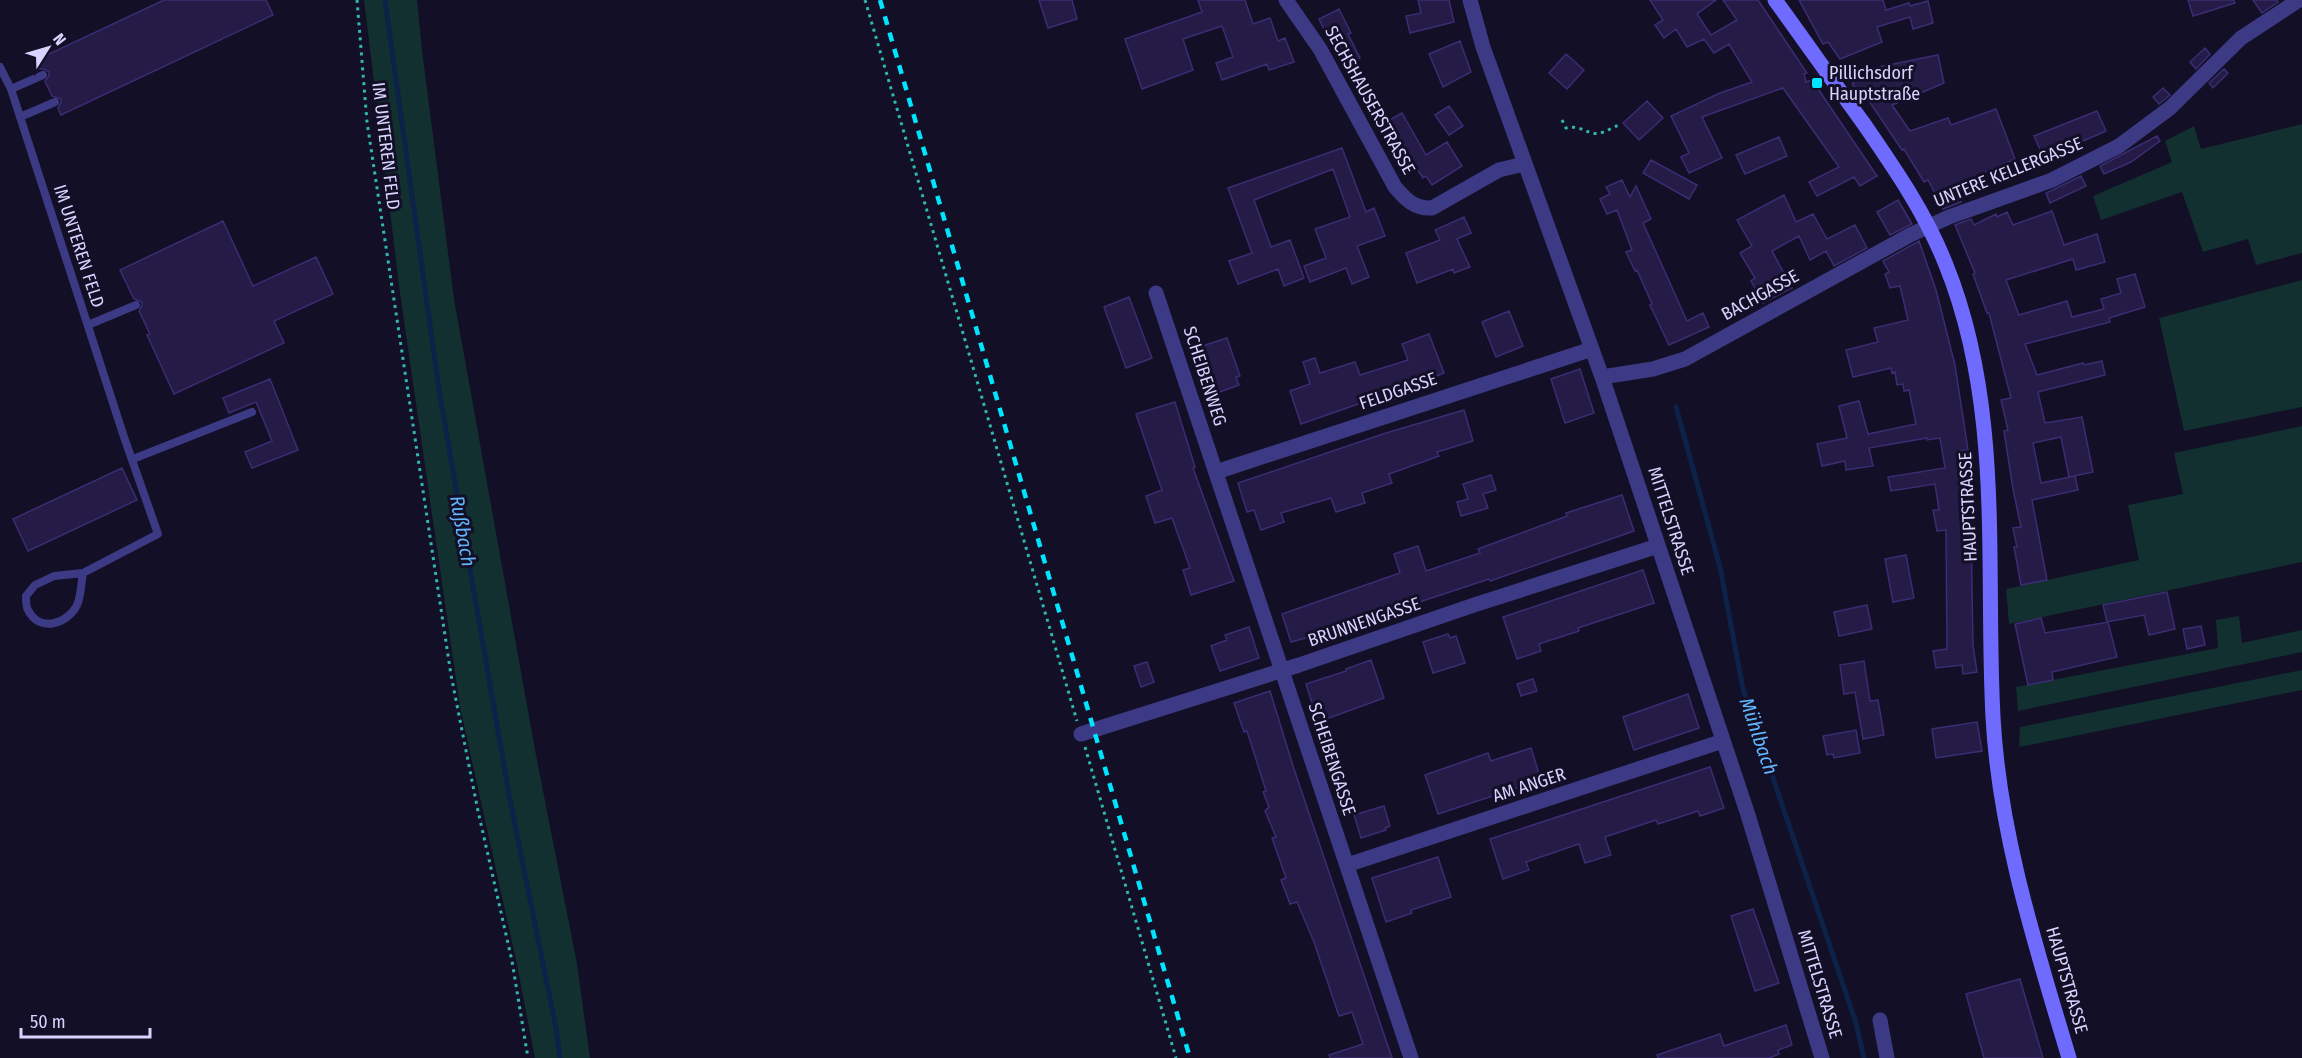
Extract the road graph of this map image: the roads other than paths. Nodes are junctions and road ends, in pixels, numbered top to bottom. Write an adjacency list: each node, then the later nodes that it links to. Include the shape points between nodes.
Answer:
1 (1286, 0): 10 (street, SECHSHAUSERSTRASSE, via 1330,65 1395,187 1411,204 1432,208 1499,170)
2 (1470, 0): 10 (street, MITTELSTRASSE)
3 (1776, 0): 11 (main road, HAUPTSTRASSE, via 1881,149)
4 (2299, 0): 11 (street, UNTERE KELLERGASSE, via 2241,38 2170,108 2119,146 2052,180)
5 (0, 67): 7 (lane, IM UNTEREN FELD)
6 (43, 75): 7 (lane)
7 (11, 89): 9 (lane, IM UNTEREN FELD)
8 (55, 102): 9 (lane)
9 (20, 117): 14 (lane, IM UNTEREN FELD)
10 (1524, 164): 15 (street, MITTELSTRASSE)
11 (1929, 226): 16 (street, BACHGASSE, via 1685,359); 30 (main road, HAUPTSTRASSE, via 1958,298 1977,385 1989,511 1993,720 2004,808 2026,908)
12 (1156, 293): 19 (street, SCHEIBENWEG)
13 (136, 305): 14 (lane)
14 (87, 325): 18 (lane, IM UNTEREN FELD)
15 (1592, 348): 16 (street, MITTELSTRASSE); 19 (street, FELDGASSE)
16 (1602, 377): 20 (street, MITTELSTRASSE)
17 (252, 412): 18 (lane)
18 (133, 459): 21 (lane, IM UNTEREN FELD, via 158,534)
19 (1216, 472): 22 (street, SCHEIBENGASSE)
20 (1658, 546): 22 (street, BRUNNENGASSE); 24 (street, MITTELSTRASSE)
21 (83, 573): 21 (lane, via 54,576 35,585 26,596 28,610 38,621 51,625 66,618 77,605)
22 (1282, 668): 23 (street, BRUNNENGASSE); 25 (street, SCHEIBENGASSE)
23 (1081, 734)
24 (1723, 741): 25 (street, AM ANGER); 28 (street, MITTELSTRASSE)
25 (1347, 865): 27 (street, SCHEIBENGASSE)
26 (1880, 1020): 29 (street)
27 (1411, 1058)
28 (1822, 1058)
29 (1887, 1058)
30 (2069, 1058)

